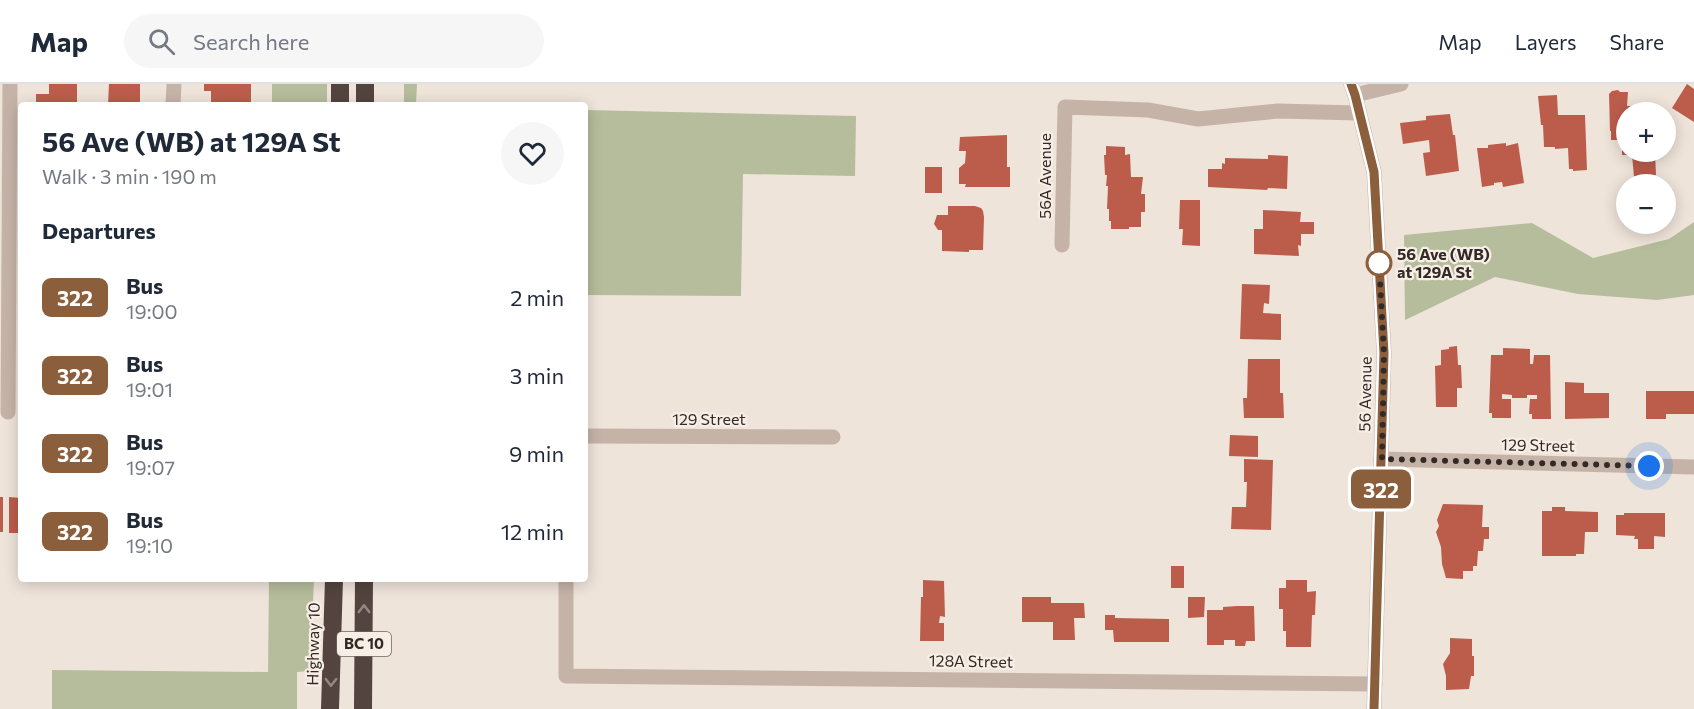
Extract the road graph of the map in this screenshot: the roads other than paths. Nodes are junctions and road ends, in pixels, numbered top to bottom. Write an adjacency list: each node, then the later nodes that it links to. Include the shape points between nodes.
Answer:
1 (10, 84): 12 (street)
2 (174, 84): 7 (street)
3 (340, 84): 8 (highway)
4 (365, 84): 9 (highway)
5 (1401, 84): 6 (street)
6 (1353, 89): 10 (street, 56 Avenue)
7 (173, 102)
8 (340, 102)
9 (365, 102)
10 (1359, 112): 11 (street, 56A Avenue, via 1278,111 1198,119 1148,110 1065,107); 15 (street, 56 Avenue, via 1374,172 1384,353)
11 (1062, 245)
12 (10, 412)
13 (588, 436): 14 (street, 129 Street)
14 (833, 437)
15 (1382, 459): 16 (street, 129 Street); 20 (street, 56 Avenue)
16 (1694, 467)
17 (334, 582): 21 (highway, Highway 10 / BC 10, one-way to 21)
18 (364, 582): 22 (highway, BC 10, one-way to 18)
19 (566, 582): 20 (street, 128A Street, via 566,676)
20 (1375, 684): 23 (street, 56 Avenue)
21 (330, 709)
22 (363, 709)
23 (1374, 709)

